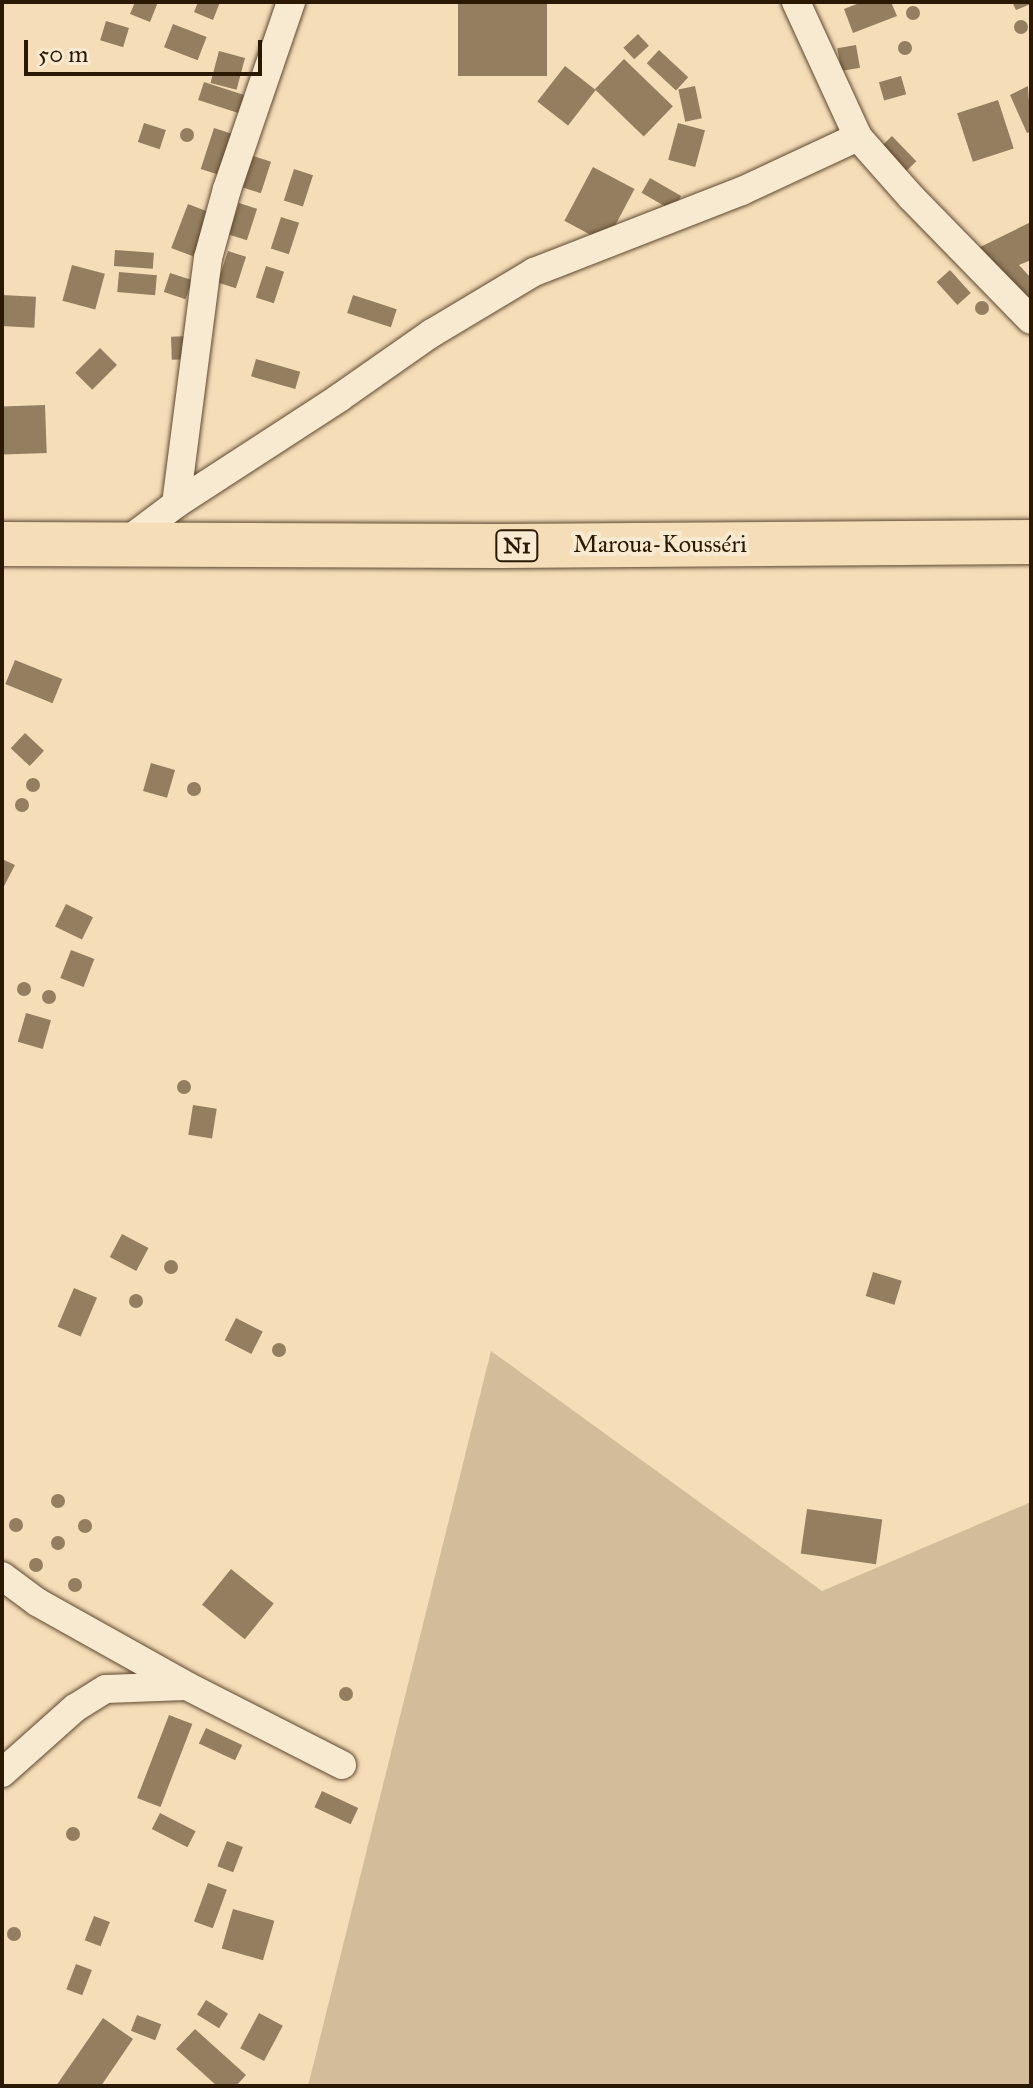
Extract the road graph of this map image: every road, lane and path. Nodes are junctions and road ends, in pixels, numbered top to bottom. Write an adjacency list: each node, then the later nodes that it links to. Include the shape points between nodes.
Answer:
1 (291, 2): 5 (street, via 208,258)
2 (795, 4): 3 (street)
3 (858, 137): 4 (street); 5 (street, via 742,191 534,272 432,333)
4 (1031, 320)
5 (176, 504): 8 (street)
6 (1031, 542): 8 (highway, Maroua-Kousséri / N1)
7 (2, 544): 8 (highway, Maroua-Kousséri / N1)
8 (123, 544)
9 (2, 1576): 10 (street, via 37,1602)
10 (187, 1686): 11 (street); 12 (street, via 106,1689 75,1708)
11 (342, 1765)
12 (2, 1773)

